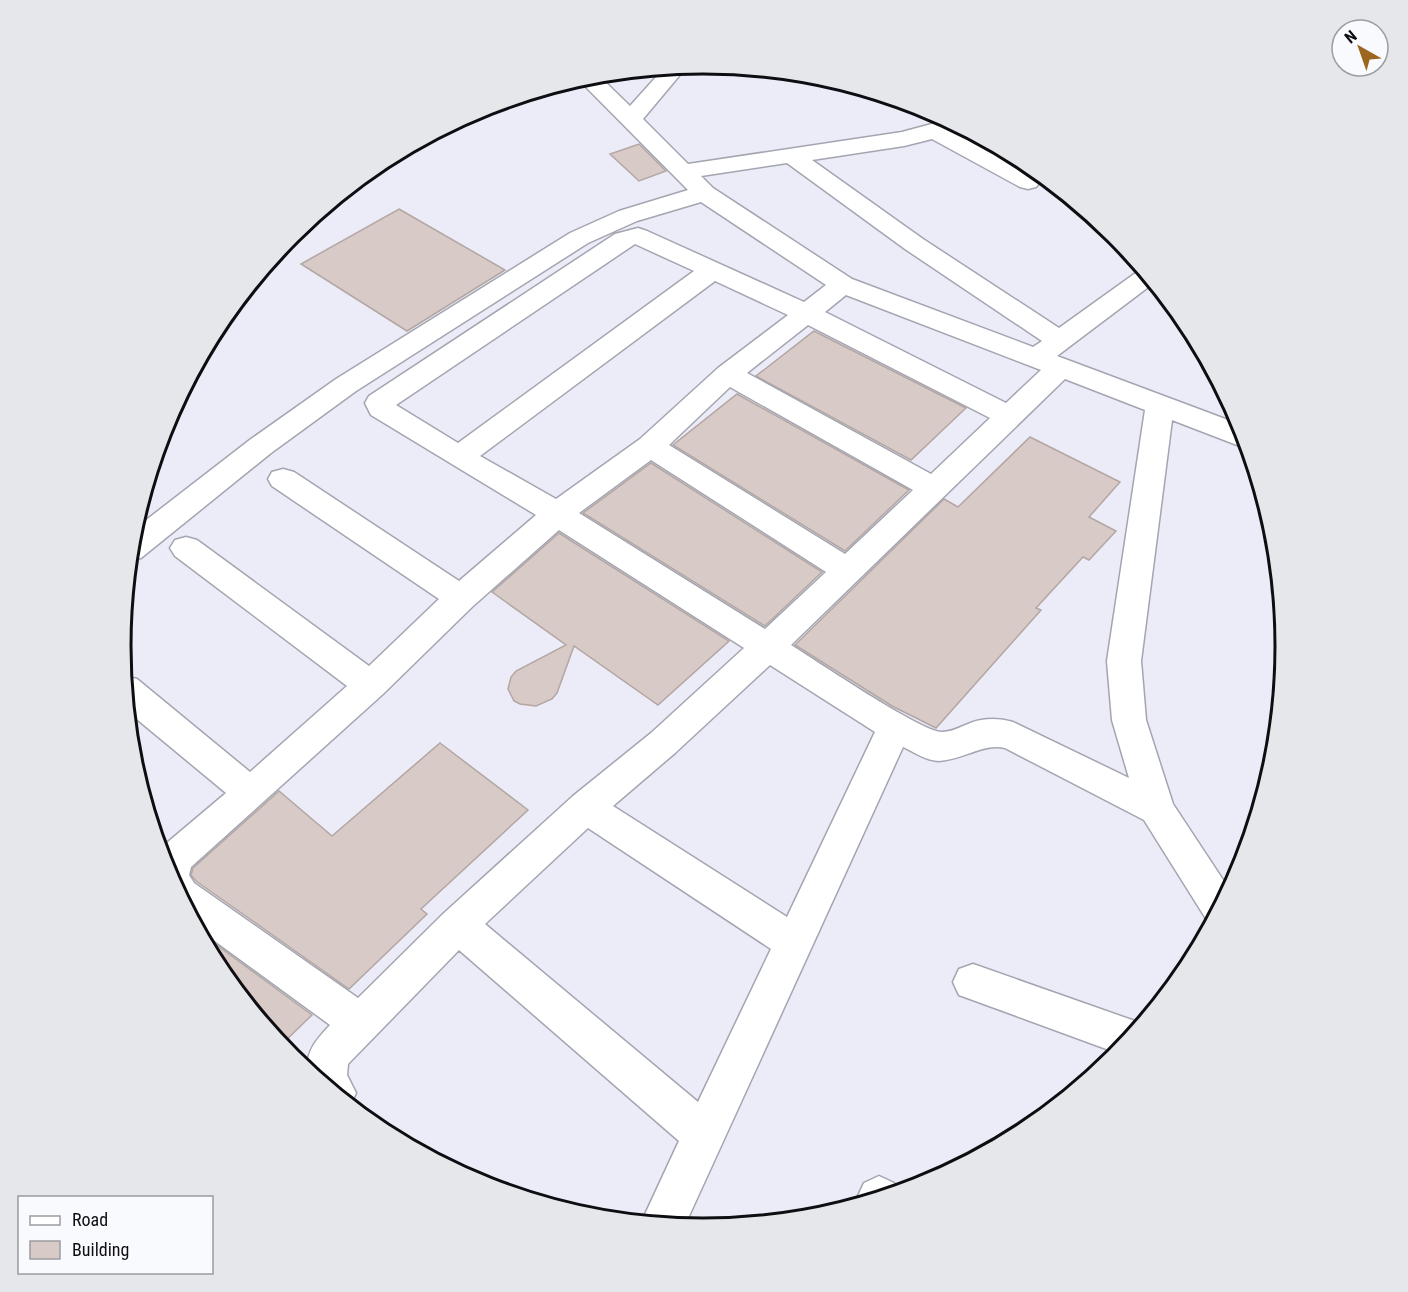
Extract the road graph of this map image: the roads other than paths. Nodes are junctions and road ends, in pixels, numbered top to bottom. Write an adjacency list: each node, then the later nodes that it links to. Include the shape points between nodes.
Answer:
1 (670, 75): 3 (street)
2 (595, 84): 3 (street)
3 (630, 119): 7 (street)
4 (947, 128): 6 (street, via 904,139)
5 (952, 131): 8 (street)
6 (792, 156): 7 (street); 14 (street, via 914,244)
7 (682, 172): 9 (street)
8 (1028, 182)
9 (704, 193): 12 (street); 24 (street, via 628,216 579,238 346,386 261,446)
10 (713, 270): 13 (street); 20 (street); 20 (street, via 638,236 630,236 379,403 381,408)
11 (1143, 279): 14 (street)
12 (843, 285): 13 (street); 14 (street)
13 (806, 313): 15 (street); 17 (street)
14 (1053, 355): 16 (street); 17 (street)
15 (728, 374): 19 (street); 22 (street)
16 (1160, 405): 18 (street); 34 (street, via 1124,661 1129,720)
17 (1008, 416): 22 (street)
18 (1235, 434)
19 (650, 446): 23 (street); 26 (street)
20 (459, 457): 23 (street)
21 (283, 479): 27 (street)
22 (933, 488): 26 (street)
23 (557, 514): 27 (street); 28 (street)
24 (142, 540)
25 (186, 548): 29 (street)
26 (848, 571): 28 (street)
27 (461, 598): 29 (street)
28 (767, 647): 31 (street); 33 (street, via 663,743)
29 (371, 685): 32 (street)
30 (134, 696): 32 (street)
31 (895, 727): 34 (street, via 937,747 962,743 981,734 1013,736); 39 (street)
32 (251, 793): 35 (street)
33 (586, 807): 38 (street); 39 (street)
34 (1157, 809): 36 (street)
35 (174, 862)
36 (1216, 902)
37 (194, 904): 41 (street)
38 (458, 926): 41 (street); 44 (street)
39 (794, 944): 44 (street)
40 (973, 982): 42 (street)
41 (360, 1023): 43 (street, via 328,1056)
42 (1122, 1036)
43 (326, 1075)
44 (704, 1134): 45 (street)
45 (666, 1217)

